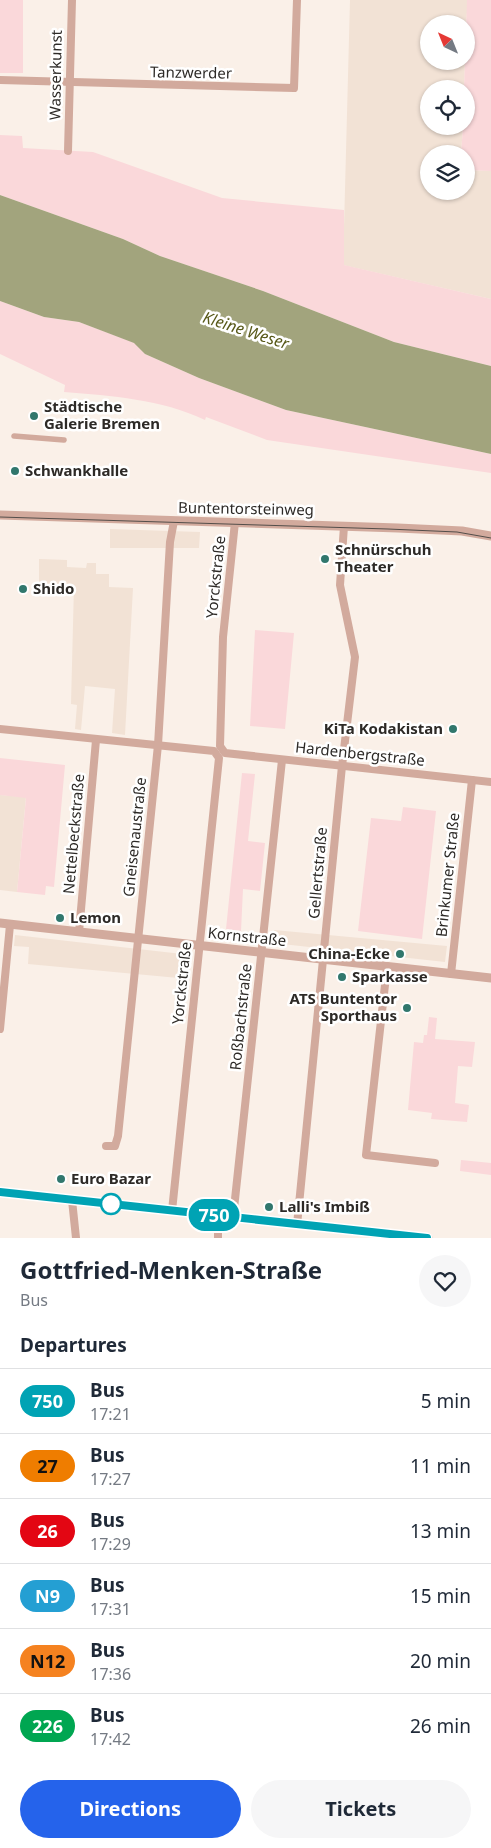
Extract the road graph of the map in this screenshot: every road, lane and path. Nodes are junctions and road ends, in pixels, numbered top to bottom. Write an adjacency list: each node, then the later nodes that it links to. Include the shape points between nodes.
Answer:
1 (72, 0): 4 (street, Wasserkunst)
2 (297, 0): 4 (street, Tanzwerder, via 294,88)
3 (0, 80): 4 (street, Tanzwerder)
4 (70, 81): 5 (street, Wasserkunst)
5 (68, 151)
6 (14, 436): 7 (street)
7 (64, 440)
8 (0, 516): 9 (street, Buntentorsteinweg)
9 (174, 521): 10 (street, Buntentorsteinweg); 15 (street, Gneisenaustraße)
10 (235, 522): 11 (street, Buntentorsteinweg); 16 (street, Yorckstraße, via 223,637)
11 (344, 526): 12 (street, Buntentorsteinweg, via 456,530); 18 (street, Gellertstraße, via 340,585 356,657)
12 (491, 536)
13 (0, 729): 14 (street, Hardenbergstraße)
14 (96, 740): 15 (street, Hardenbergstraße); 23 (street, Nettelbeckstraße)
15 (158, 745): 16 (street, Hardenbergstraße, via 214,751); 24 (street, Gneisenaustraße)
16 (222, 756): 17 (street, Hardenbergstraße); 25 (street, Yorckstraße)
17 (282, 760): 18 (street, Hardenbergstraße); 26 (street, Roßbachstraße)
18 (342, 766): 19 (street, Hardenbergstraße); 27 (street, Gellertstraße)
19 (472, 780): 20 (street, Hardenbergstraße); 29 (street, Brinkumer Straße)
20 (491, 782)
21 (0, 923): 22 (street, Kornstraße)
22 (10, 925): 23 (street, Kornstraße); 31 (street)
23 (79, 932): 24 (street, Kornstraße)
24 (138, 938): 25 (street, Kornstraße); 32 (street, Gneisenaustraße, via 118,1136 115,1146)
25 (200, 946): 26 (street, Kornstraße); 36 (street, Yorckstraße)
26 (262, 952): 27 (street, Kornstraße); 38 (street, Roßbachstraße)
27 (324, 959): 28 (street, Kornstraße); 39 (street, Gellertstraße)
28 (387, 967): 29 (street, Kornstraße); 33 (street, via 366,1155)
29 (451, 974): 30 (street, Kornstraße)
30 (491, 978)
31 (0, 1030)
32 (106, 1146)
33 (435, 1163)
34 (0, 1192): 35 (street)
35 (72, 1200): 36 (street); 41 (street)
36 (172, 1211): 37 (street)
37 (218, 1216): 38 (street); 42 (street)
38 (233, 1218): 39 (street)
39 (297, 1225): 40 (street)
40 (351, 1234): 43 (street)
41 (76, 1238)
42 (218, 1238)
43 (428, 1238)

